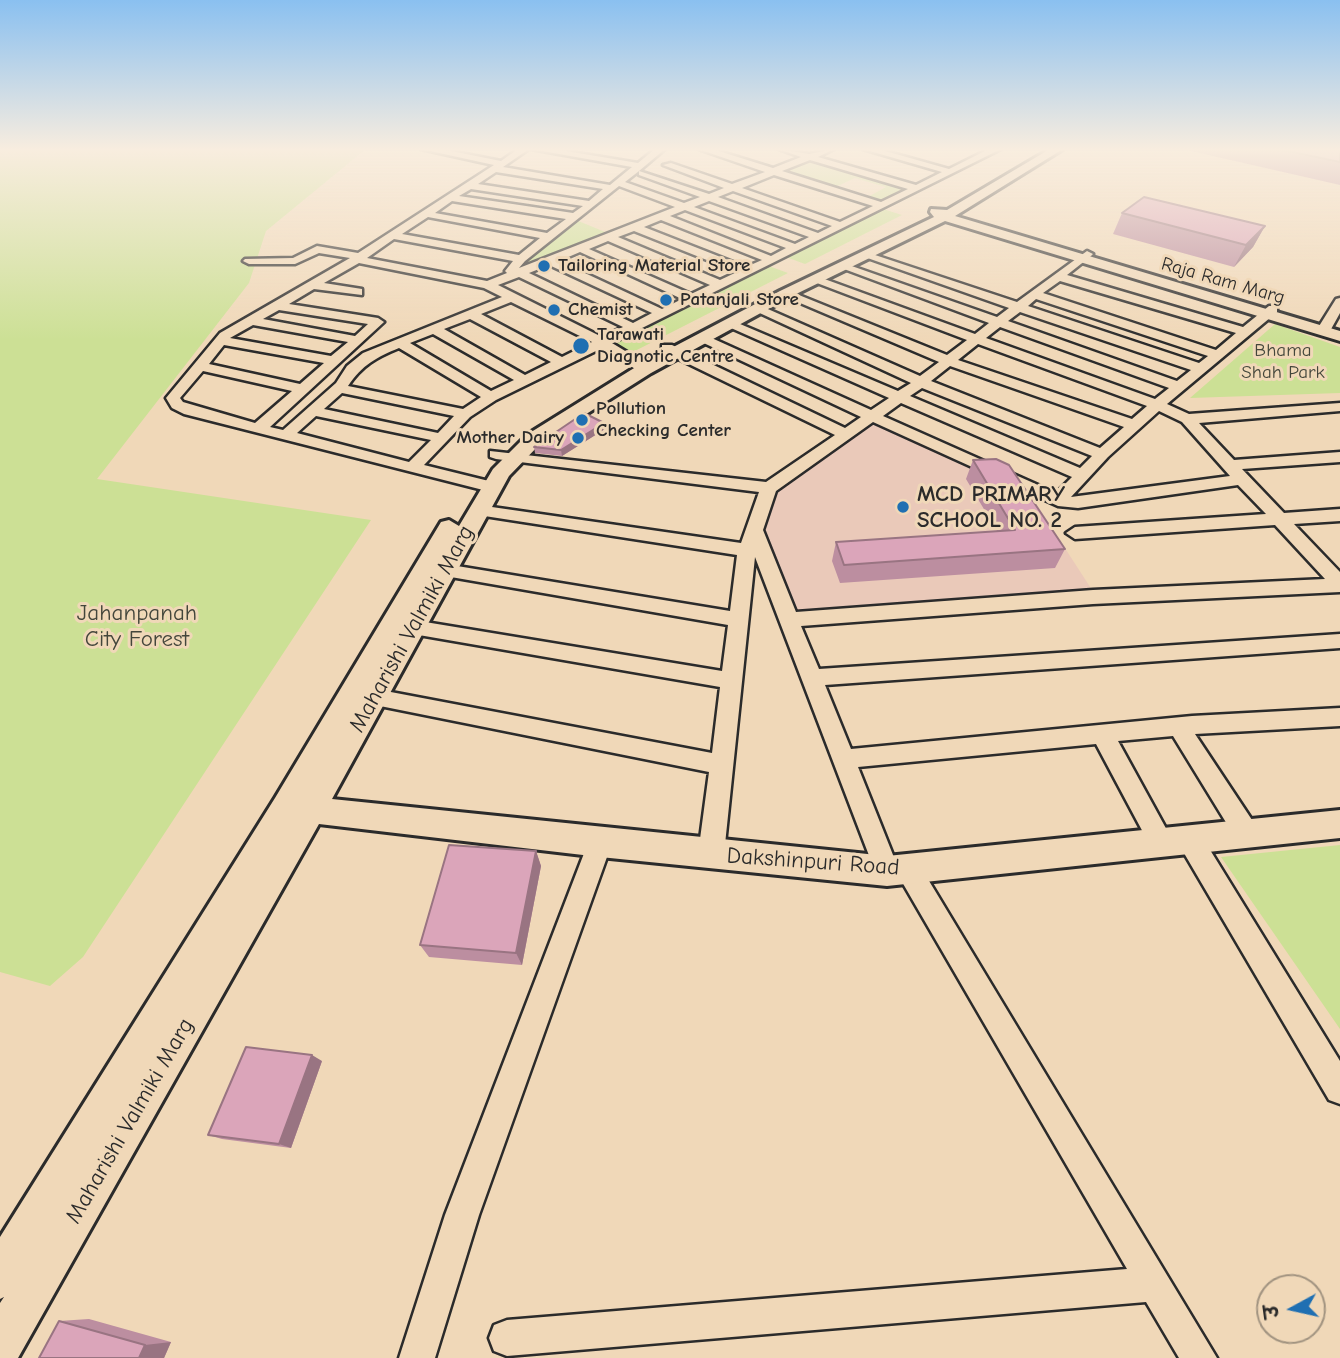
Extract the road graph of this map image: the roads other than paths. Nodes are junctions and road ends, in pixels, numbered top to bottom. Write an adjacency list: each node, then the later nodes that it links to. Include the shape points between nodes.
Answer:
1 (429, 212): 11 (street)
2 (546, 212): 14 (street)
3 (582, 212): 14 (street)
4 (670, 212): 13 (street)
5 (699, 212): 22 (street)
6 (751, 212): 20 (street)
7 (803, 212): 15 (street)
8 (860, 212): 15 (street)
9 (947, 212): 12 (street, Maharishi Valmiki Marg)
10 (947, 212): 12 (street, Maharishi Valmiki Marg)
11 (426, 214): 17 (street); 18 (street)
12 (944, 214): 23 (street, Raja Ram Marg); 27 (street, Maharishi Valmiki Marg); 62 (street, Maharishi Valmiki Marg)
13 (661, 216): 16 (street); 26 (street)
14 (576, 217): 18 (street)
15 (842, 226): 20 (street)
16 (635, 227): 19 (street); 30 (street)
17 (393, 236): 24 (street); 29 (street)
18 (550, 237): 29 (street)
19 (608, 237): 21 (street); 35 (street)
20 (820, 237): 22 (street)
21 (579, 248): 25 (street); 40 (street)
22 (797, 248): 26 (street)
23 (1084, 257): 31 (street); 45 (street, Raja Ram Marg)
24 (358, 258): 28 (street, via 319,245 295,261); 33 (street); 34 (street)
25 (549, 260): 29 (street); 47 (street)
26 (772, 260): 30 (street)
27 (853, 260): 32 (street, Maharishi Valmiki Marg); 43 (street); 50 (street)
28 (249, 261)
29 (516, 269): 34 (street); 51 (street)
30 (748, 272): 35 (street)
31 (1059, 277): 38 (street); 54 (street)
32 (815, 280): 37 (street, Maharishi Valmiki Marg); 59 (street)
33 (311, 285): 36 (street); 42 (street)
34 (488, 285): 39 (street)
35 (721, 285): 40 (street)
36 (358, 292)
37 (785, 294): 44 (street, Maharishi Valmiki Marg); 65 (street)
38 (1036, 295): 43 (street); 63 (street)
39 (512, 297): 46 (street); 61 (street)
40 (692, 299): 47 (street)
41 (1340, 302): 52 (street)
42 (274, 305): 48 (street); 57 (street, via 378,322)
43 (1021, 307): 50 (street); 69 (street)
44 (757, 309): 49 (street, Maharishi Valmiki Marg); 71 (street)
45 (1269, 312): 52 (street, Raja Ram Marg); 54 (street)
46 (471, 314): 53 (street); 66 (street)
47 (663, 314): 51 (street)
48 (250, 321): 57 (street); 58 (street, via 225,335)
49 (728, 324): 56 (street, Maharishi Valmiki Marg); 75 (street)
50 (1000, 324): 59 (street); 72 (street)
51 (634, 328): 61 (street)
52 (1330, 328): 55 (street, Raja Ram Marg)
53 (434, 329): 60 (street); 70 (street)
54 (1246, 331): 63 (street)
55 (1340, 336)
56 (700, 338): 62 (street, Maharishi Valmiki Marg); 81 (street)
57 (358, 340): 64 (street)
58 (223, 341): 64 (street); 67 (street)
59 (977, 341): 65 (street); 77 (street)
60 (400, 343): 73 (street, via 368,356); 76 (street)
61 (603, 343): 66 (street); 68 (street)
62 (671, 350): 68 (street, Maharishi Valmiki Marg); 85 (street)
63 (1219, 355): 69 (street)
64 (334, 361): 74 (street)
65 (949, 361): 71 (street); 83 (street)
66 (563, 363): 70 (street)
67 (200, 366): 74 (street); 84 (street, via 173,398 177,405)
68 (641, 366): 89 (street, Maharishi Valmiki Marg)
69 (1202, 369): 72 (street)
70 (526, 381): 76 (street)
71 (921, 382): 75 (street); 88 (street)
72 (1179, 387): 77 (street)
73 (339, 388): 79 (street); 80 (street)
74 (303, 389): 84 (street)
75 (902, 396): 81 (street); 93 (street)
76 (491, 397): 80 (street)
77 (1157, 405): 82 (street); 83 (street)
78 (1340, 407): 82 (street)
79 (314, 411): 86 (street); 87 (street)
80 (465, 414): 87 (street)
81 (872, 417): 85 (street); 97 (street)
82 (1186, 419): 91 (street)
83 (1134, 425): 88 (street)
84 (259, 428): 86 (street)
85 (848, 435): 95 (street)
86 (285, 436): 92 (street)
87 (442, 438): 92 (street)
88 (1102, 454): 93 (street)
89 (505, 456): 95 (street); 96 (street, Maharishi Valmiki Marg)
90 (1340, 457): 91 (street)
91 (1229, 465): 94 (street)
92 (412, 468): 96 (street)
93 (1082, 475): 97 (street)
94 (1242, 479): 97 (street, via 1078,503); 99 (street)
95 (769, 488): 101 (street)
96 (481, 494): 101 (street); 102 (street, Maharishi Valmiki Marg); 116 (street, Maharishi Valmiki Marg)
97 (1058, 501)
98 (1340, 515): 99 (street)
99 (1281, 521): 100 (street); 103 (street)
100 (1075, 533)
101 (750, 540): 104 (street); 105 (street)
102 (445, 570): 104 (street); 106 (street, Maharishi Valmiki Marg)
103 (1340, 585): 105 (street, via 1093,597)
104 (739, 620): 109 (street)
105 (789, 620): 108 (street)
106 (413, 627): 109 (street); 110 (street, Maharishi Valmiki Marg)
107 (1340, 641): 108 (street)
108 (812, 678): 114 (street)
109 (732, 681): 115 (street)
110 (375, 697): 115 (street); 116 (street, Maharishi Valmiki Marg)
111 (1340, 717): 112 (street)
112 (1179, 727): 113 (street); 118 (street)
113 (1102, 734): 114 (street); 119 (street)
114 (844, 759): 122 (street)
115 (722, 765): 121 (street)
116 (298, 809): 120 (street, Dakshinpuri Road); 124 (street, Maharishi Valmiki Marg); 127 (street, Maharishi Valmiki Marg)
117 (1340, 824): 118 (street, Dakshinpuri Road)
118 (1247, 834): 119 (street, Dakshinpuri Road)
119 (1176, 841): 122 (street, Dakshinpuri Road); 123 (street)
120 (600, 843): 121 (street, Dakshinpuri Road); 128 (street, via 463,1215)
121 (711, 854): 122 (street, Dakshinpuri Road)
122 (897, 870): 125 (street)
123 (1340, 1089)
124 (0, 1277)
125 (1155, 1284): 126 (street); 129 (street)
126 (507, 1338)
127 (0, 1346)
128 (417, 1358)
129 (1199, 1358)

